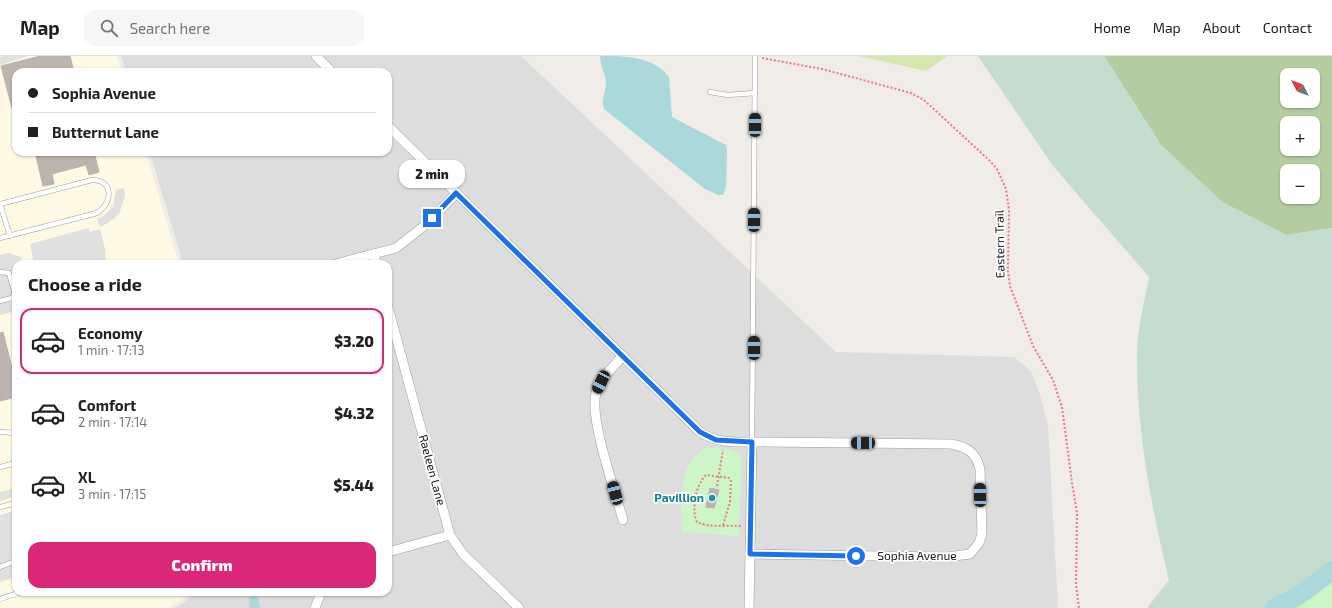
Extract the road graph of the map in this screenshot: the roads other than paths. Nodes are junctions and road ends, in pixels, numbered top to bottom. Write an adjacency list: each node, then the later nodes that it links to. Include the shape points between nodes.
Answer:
1 (316, 56): 3 (street)
2 (755, 56): 5 (lane)
3 (328, 68)
4 (710, 92): 5 (lane, via 728,95)
5 (755, 93): 22 (lane)
6 (392, 130): 7 (street, Sophia Avenue)
7 (456, 193): 11 (street, via 424,226 396,248); 19 (street, Sophia Avenue)
8 (0, 204): 9 (lane); 9 (lane, via 92,180 102,182 108,190 108,202 97,213)
9 (10, 236): 10 (lane)
10 (0, 238)
11 (374, 254): 12 (street); 13 (street)
12 (351, 260)
13 (375, 260)
14 (0, 272): 15 (lane, via 9,273)
15 (12, 284)
16 (12, 298): 17 (lane)
17 (0, 301)
18 (392, 322): 28 (street, Raeleen Lane)
19 (623, 356): 22 (street, Sophia Avenue, via 700,432 716,440); 27 (street, via 601,382 594,406)
20 (0, 432): 21 (lane)
21 (12, 433)
22 (752, 442): 30 (street); 30 (street, Sophia Avenue, via 942,443 967,448 975,455 980,469 982,534 976,549 970,554 958,557)
23 (12, 464): 24 (lane)
24 (0, 467)
25 (12, 504): 26 (lane)
26 (0, 508)
27 (623, 520)
28 (450, 535): 29 (street); 37 (street, Raeleen Lane, via 463,554)
29 (392, 551)
30 (750, 554): 38 (street)
31 (12, 562): 32 (lane)
32 (0, 567)
33 (12, 595): 35 (lane)
34 (320, 596): 36 (street)
35 (0, 599)
36 (315, 608)
37 (519, 608)
38 (749, 608)

